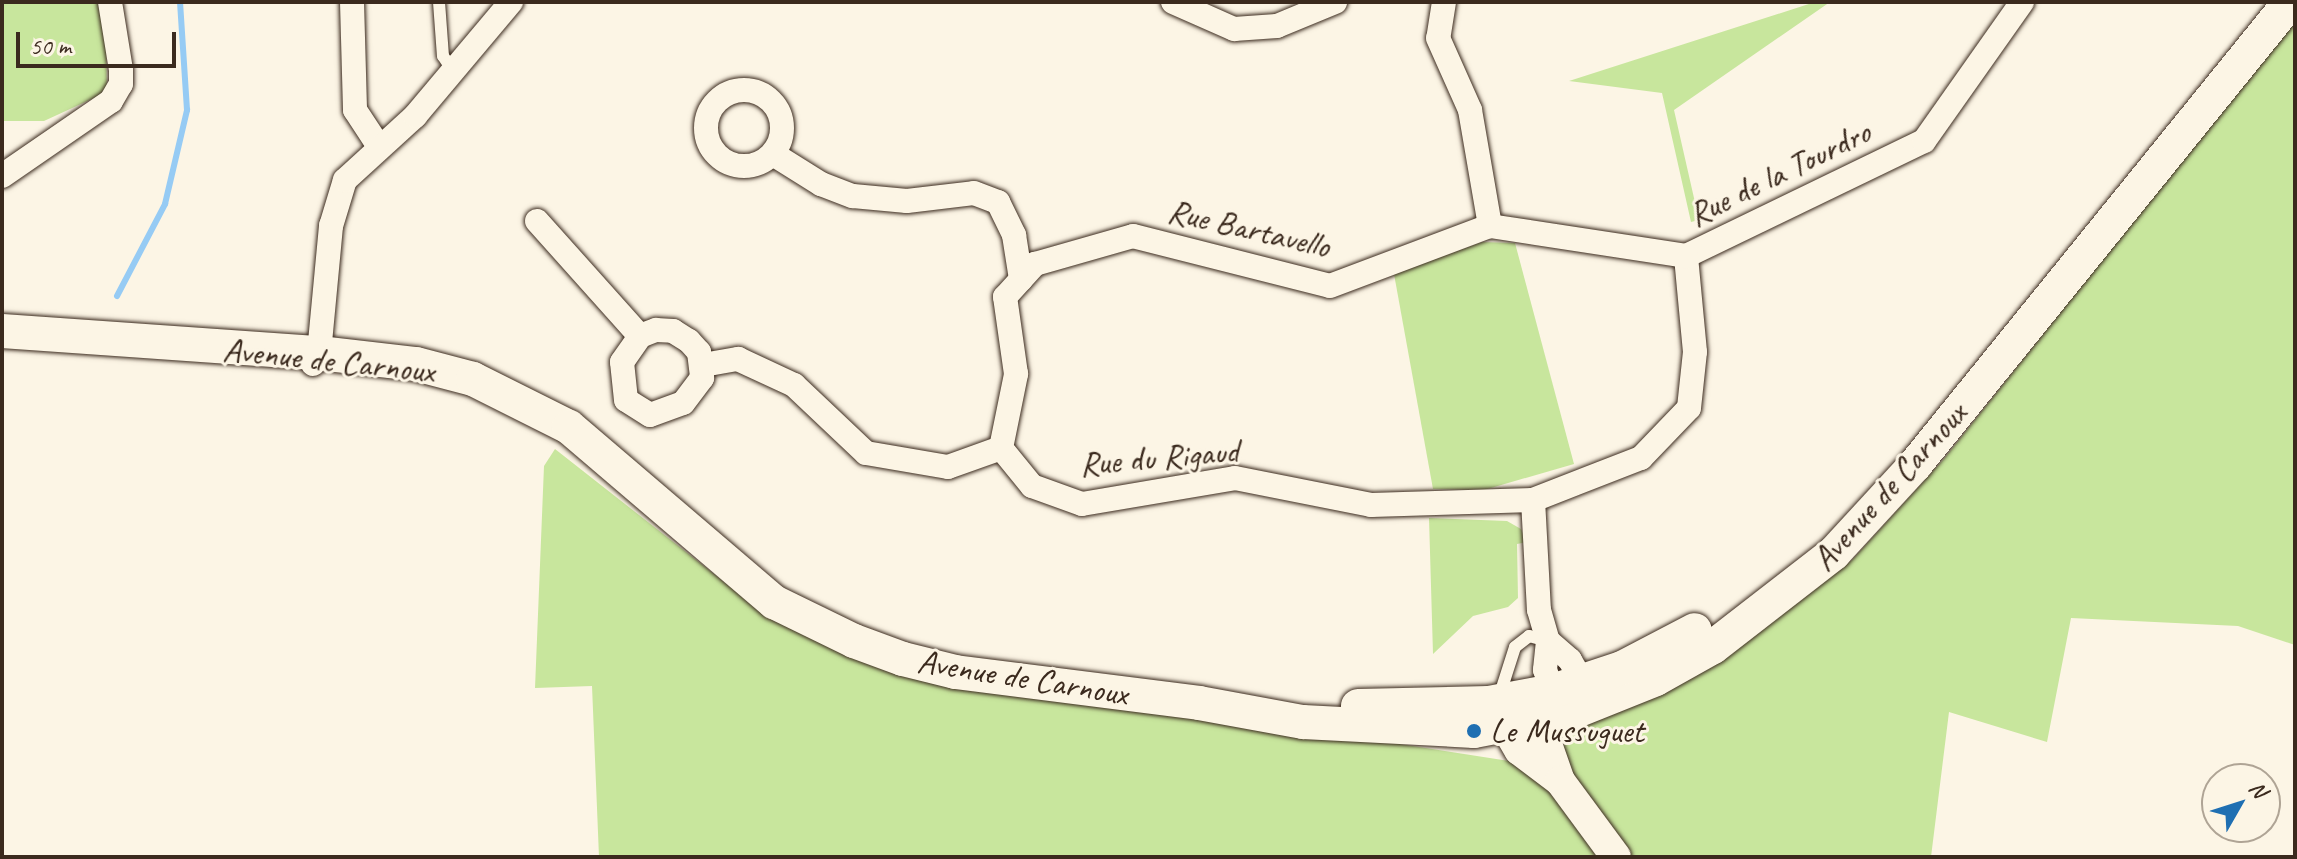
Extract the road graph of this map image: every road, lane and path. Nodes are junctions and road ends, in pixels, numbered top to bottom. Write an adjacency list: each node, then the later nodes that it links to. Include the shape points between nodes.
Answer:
1 (110, 2): 14 (street, via 121,84 111,101)
2 (352, 2): 12 (street, via 355,110)
3 (439, 2): 11 (lane)
4 (511, 2): 11 (street)
5 (1173, 2): 6 (street, via 1234,29 1277,26)
6 (1335, 2)
7 (1444, 2): 18 (street, via 1438,38 1470,110)
8 (2022, 2): 19 (street, Rue de la Tourdro, via 1924,141)
9 (2263, 2): 30 (main road, Avenue de Carnoux, via 1903,457 1829,536 1752,596 1678,641)
10 (2290, 2): 30 (main road, Avenue de Carnoux, via 1915,465 1834,553 1713,647 1656,679)
11 (446, 78): 12 (street)
12 (380, 148): 25 (street, via 352,171 340,190)
13 (773, 154): 20 (street, via 821,184 853,196 907,201 974,193 998,202)
14 (32, 157): 15 (street); 16 (street)
15 (2, 158): 16 (street)
16 (2, 176)
17 (537, 221): 23 (street)
18 (1490, 226): 19 (street); 20 (street, Rue Bartavello, via 1330,286 1133,236)
19 (1686, 256): 28 (street, Rue de la Tourdro, via 1695,352 1689,408 1641,458)
20 (1028, 272): 27 (street, via 1005,297 1016,374)
21 (2, 321): 24 (main road, Avenue de Carnoux)
22 (2, 331): 24 (main road, Avenue de Carnoux)
23 (640, 336): 26 (street, via 673,331 689,341); 26 (street, via 622,362 626,400 636,410 666,412 683,403 702,378)
24 (105, 338): 25 (main road, Avenue de Carnoux)
25 (315, 359): 30 (main road, Avenue de Carnoux, via 416,364 473,379 569,427 774,602 854,641 955,672 1199,703 1303,722 1410,731)
26 (703, 365): 27 (street, via 738,359 794,385 866,453 948,467)
27 (1001, 448): 28 (street, Rue du Rigaud, via 1032,486 1082,504 1235,478 1371,505)
28 (1533, 500): 29 (street, via 1539,610)
29 (1548, 641): 30 (street, via 1570,660); 30 (lane, via 1529,636 1515,647 1505,688)
30 (1538, 704): 31 (street, via 1519,750 1560,781)
31 (1616, 857)

